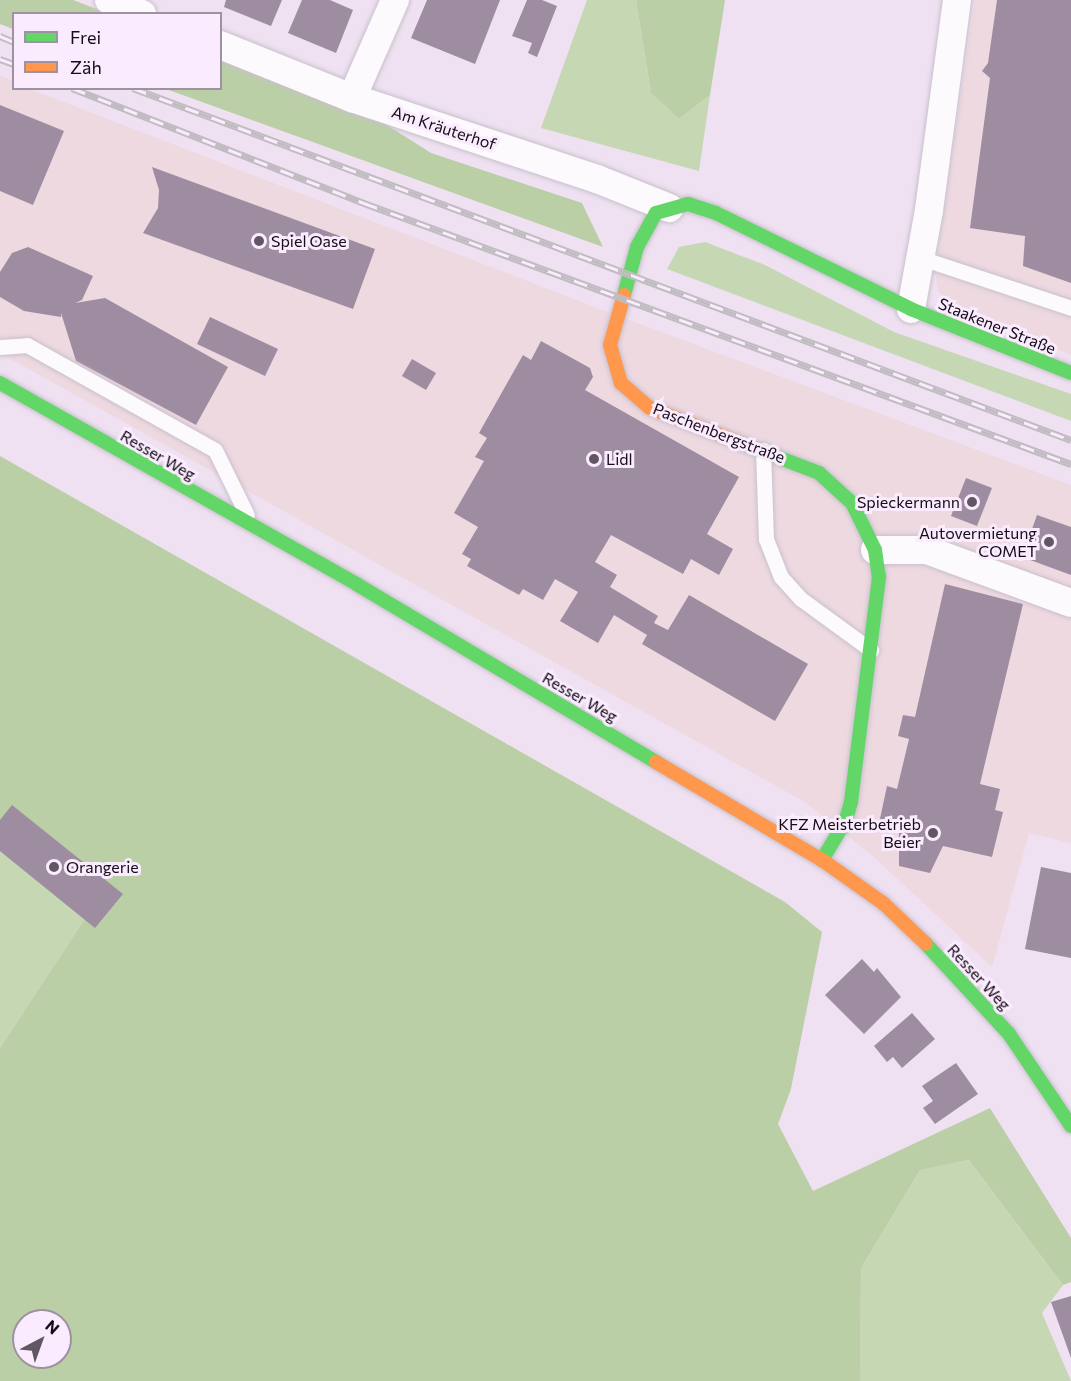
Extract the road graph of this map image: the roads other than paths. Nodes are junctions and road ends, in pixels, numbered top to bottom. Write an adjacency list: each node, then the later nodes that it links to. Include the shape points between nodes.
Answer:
1 (109, 0): 4 (street)
2 (395, 0): 6 (street)
3 (957, 0): 8 (street)
4 (137, 12)
5 (222, 46): 6 (street, Am Kräuterhof)
6 (352, 98): 7 (street, Am Kräuterhof, via 597,179)
7 (669, 208): 10 (main road, via 688,204 716,213); 14 (main road, Paschenbergstraße, via 656,213 637,247 610,345 614,369 621,383 650,408)
8 (921, 258): 9 (lane); 10 (street)
9 (1071, 308)
10 (911, 309): 12 (main road, Staakener Straße)
11 (0, 347): 15 (lane, via 27,345 215,450)
12 (1071, 373)
13 (0, 383): 15 (main road, Resser Weg)
14 (763, 450): 16 (main road, Paschenbergstraße, via 819,473 840,491 860,516); 18 (lane, via 766,539 781,577 801,599)
15 (253, 529): 19 (main road, Resser Weg, via 358,585)
16 (875, 550): 17 (street, via 927,550); 18 (main road, Paschenbergstraße, via 879,577)
17 (1071, 603)
18 (871, 650): 19 (main road, Paschenbergstraße, via 851,802 846,820)
19 (822, 860): 20 (main road, Resser Weg, via 883,903 954,973 1009,1034)
20 (1071, 1126)

